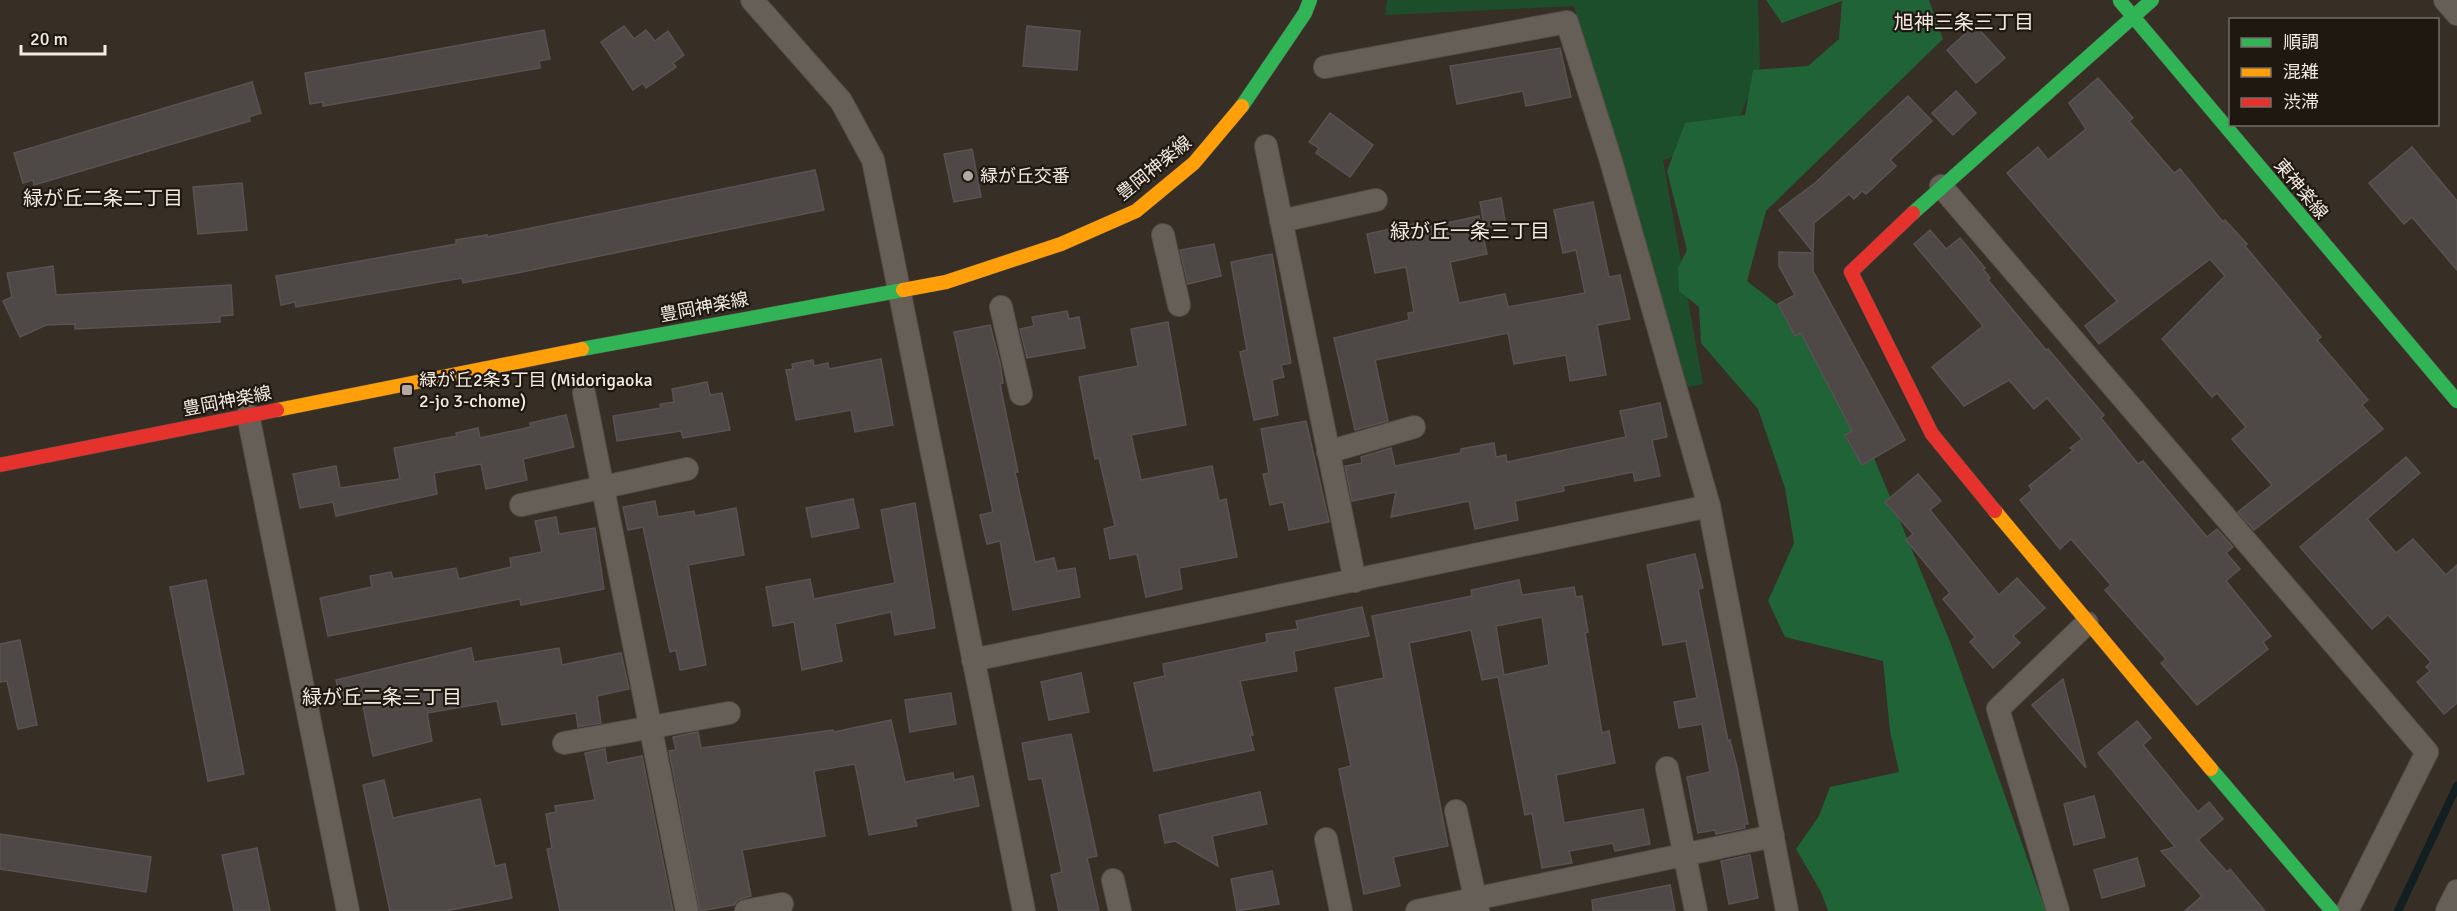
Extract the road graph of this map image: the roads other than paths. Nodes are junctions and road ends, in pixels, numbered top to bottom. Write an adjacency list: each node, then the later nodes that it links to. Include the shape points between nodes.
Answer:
1 (752, 0): 14 (street, via 841,101 873,160)
2 (1310, 0): 14 (street, 豊岡神楽線, via 1235,117 1194,163 1136,211 1061,244 946,282)
3 (2119, 0): 7 (street, 東神楽線)
4 (2152, 0): 7 (street)
5 (2445, 0): 6 (street)
6 (2457, 14)
7 (2133, 17): 10 (street); 19 (street, 東神楽線)
8 (1325, 68): 27 (street, via 1566,22 1611,161)
9 (1266, 146): 12 (street)
10 (1941, 186): 29 (street, via 1851,272 1932,434); 54 (street, via 2427,752)
11 (1376, 200): 12 (street)
12 (1281, 221): 22 (street)
13 (1163, 235): 15 (street)
14 (899, 290): 20 (street, 豊岡神楽線); 30 (street)
15 (1179, 305)
16 (1002, 307): 18 (street)
17 (584, 393): 25 (street)
18 (1021, 394)
19 (2457, 401)
20 (248, 415): 23 (street, 豊岡神楽線); 43 (street)
21 (1414, 427): 22 (street)
22 (1328, 452): 28 (street)
23 (0, 465)
24 (687, 470): 25 (street)
25 (602, 487): 26 (street); 32 (street)
26 (521, 505)
27 (1709, 507): 28 (street); 36 (street)
28 (1355, 580): 30 (street)
29 (2087, 623): 52 (street, via 1998,709); 53 (street)
30 (973, 660): 46 (street)
31 (729, 713): 32 (street)
32 (650, 727): 33 (street); 44 (street)
33 (564, 743)
34 (1666, 768): 38 (street)
35 (1456, 811): 42 (street)
36 (1773, 836): 38 (street); 51 (street)
37 (1326, 839): 48 (street)
38 (1685, 855): 42 (street); 50 (street)
39 (1113, 880): 47 (street)
40 (2457, 891): 55 (street)
41 (782, 904): 45 (street)
42 (1477, 905): 49 (street)
43 (348, 911)
44 (687, 911)
45 (746, 911)
46 (1024, 911)
47 (1120, 911)
48 (1341, 911)
49 (1417, 911)
50 (1696, 911)
51 (1787, 911)
52 (2058, 911)
53 (2332, 911)
54 (2348, 911)
55 (2447, 911)

